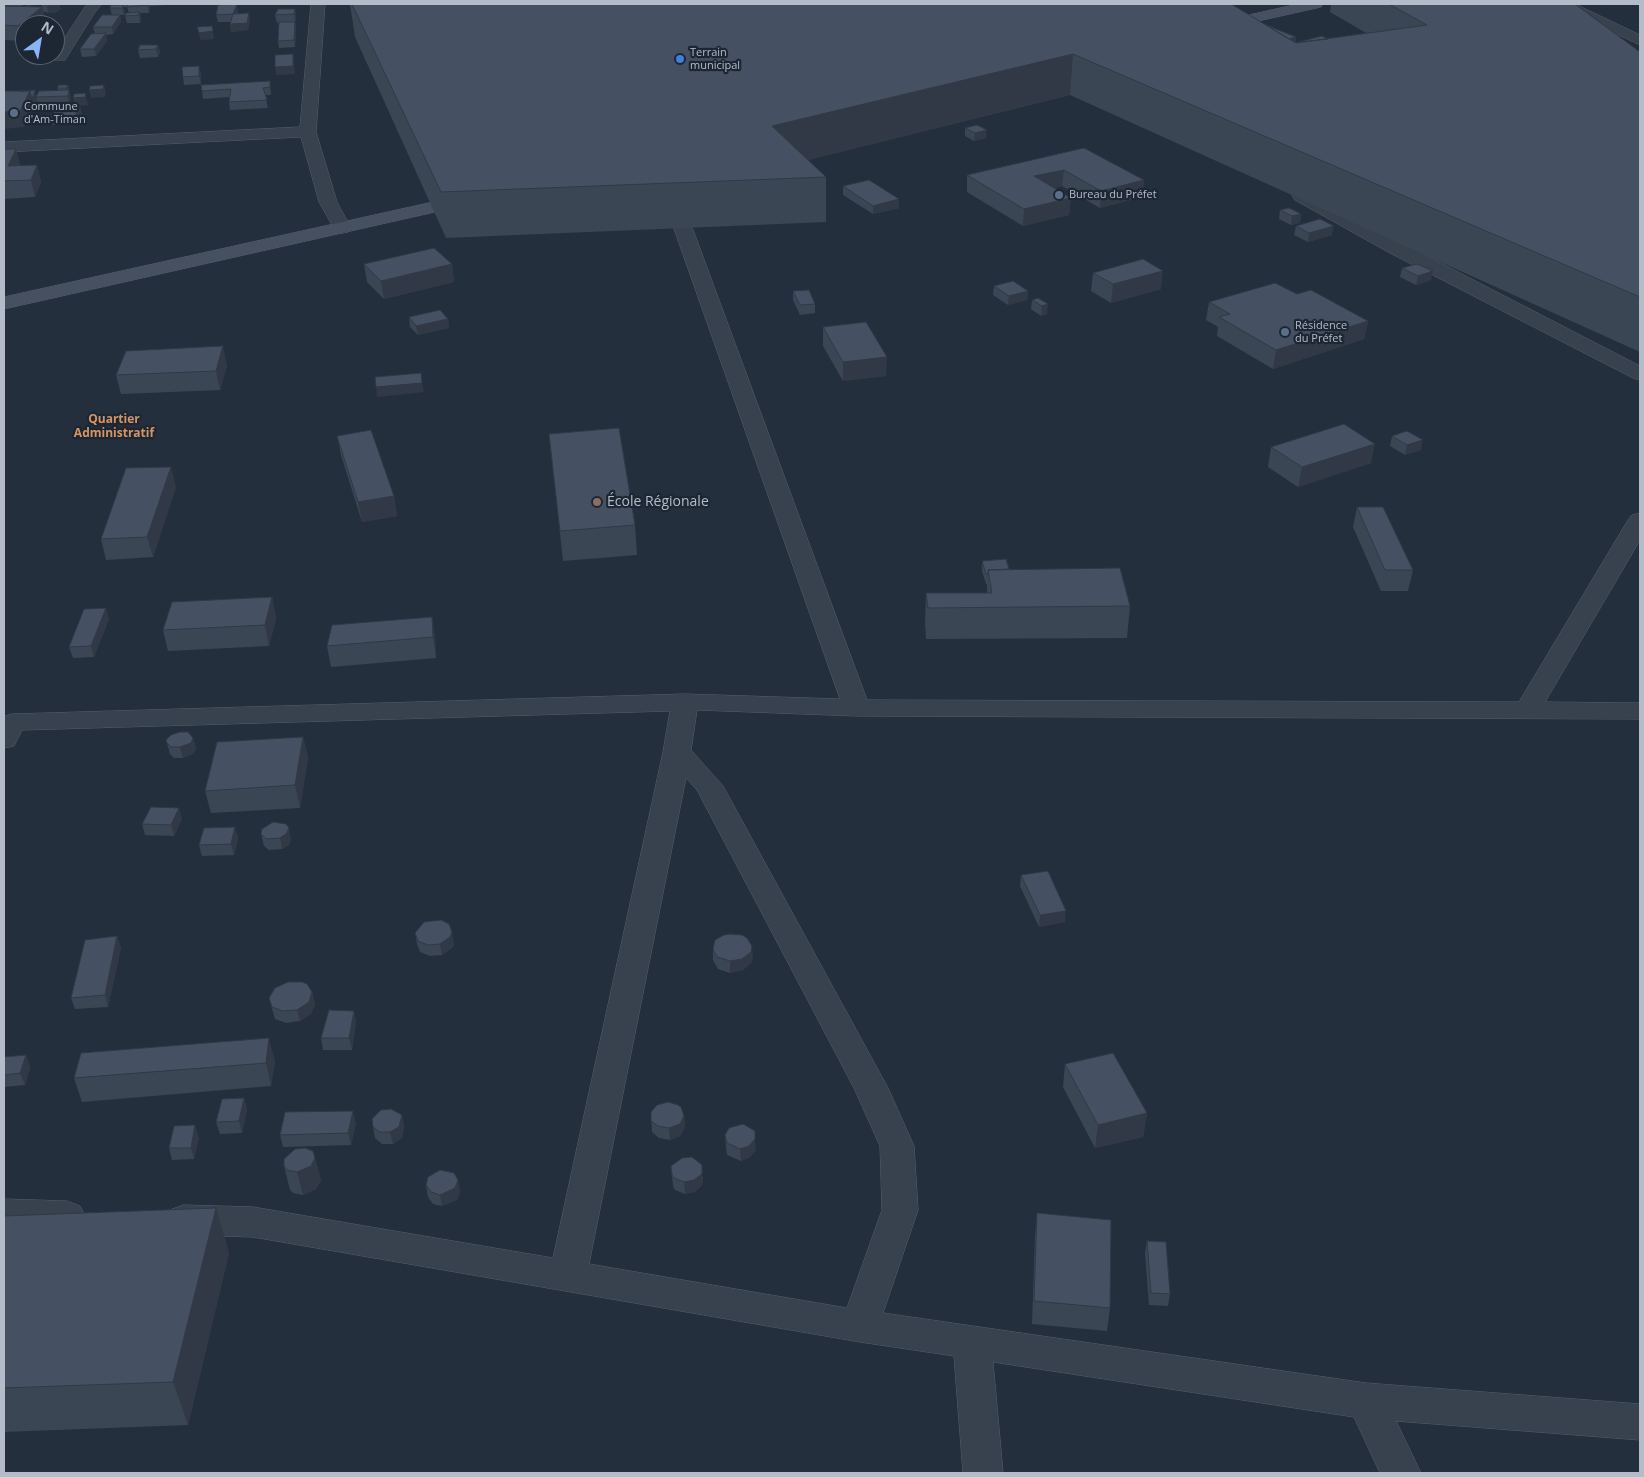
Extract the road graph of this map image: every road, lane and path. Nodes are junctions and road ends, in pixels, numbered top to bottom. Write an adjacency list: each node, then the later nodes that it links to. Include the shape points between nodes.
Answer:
1 (95, 4): 7 (street)
2 (318, 4): 8 (street)
3 (1316, 4): 5 (main road)
4 (1564, 4): 6 (street)
5 (1200, 30)
6 (1640, 41)
7 (65, 49)
8 (308, 132): 9 (street); 13 (street, via 328,202)
9 (4, 148)
10 (664, 175): 20 (street)
11 (1284, 187): 15 (street)
12 (485, 195): 13 (main road)
13 (342, 228): 16 (main road)
14 (1426, 245): 15 (street)
15 (1397, 248): 17 (street)
16 (4, 303)
17 (1640, 374)
18 (1640, 520): 21 (street)
19 (685, 702): 20 (street); 23 (street); 24 (street)
20 (857, 708): 21 (street)
21 (1527, 711): 22 (street)
22 (1640, 711)
23 (7, 728)
24 (677, 752): 28 (street); 29 (street, via 709,786 871,1088 896,1146 900,1210)
25 (4, 1214): 26 (street)
26 (103, 1217)
27 (153, 1219): 28 (street, via 253,1222)
28 (568, 1276): 29 (street)
29 (860, 1326): 30 (street)
30 (972, 1342): 31 (street); 33 (street)
31 (1366, 1401): 32 (street); 34 (street)
32 (1640, 1422)
33 (983, 1473)
34 (1401, 1473)

